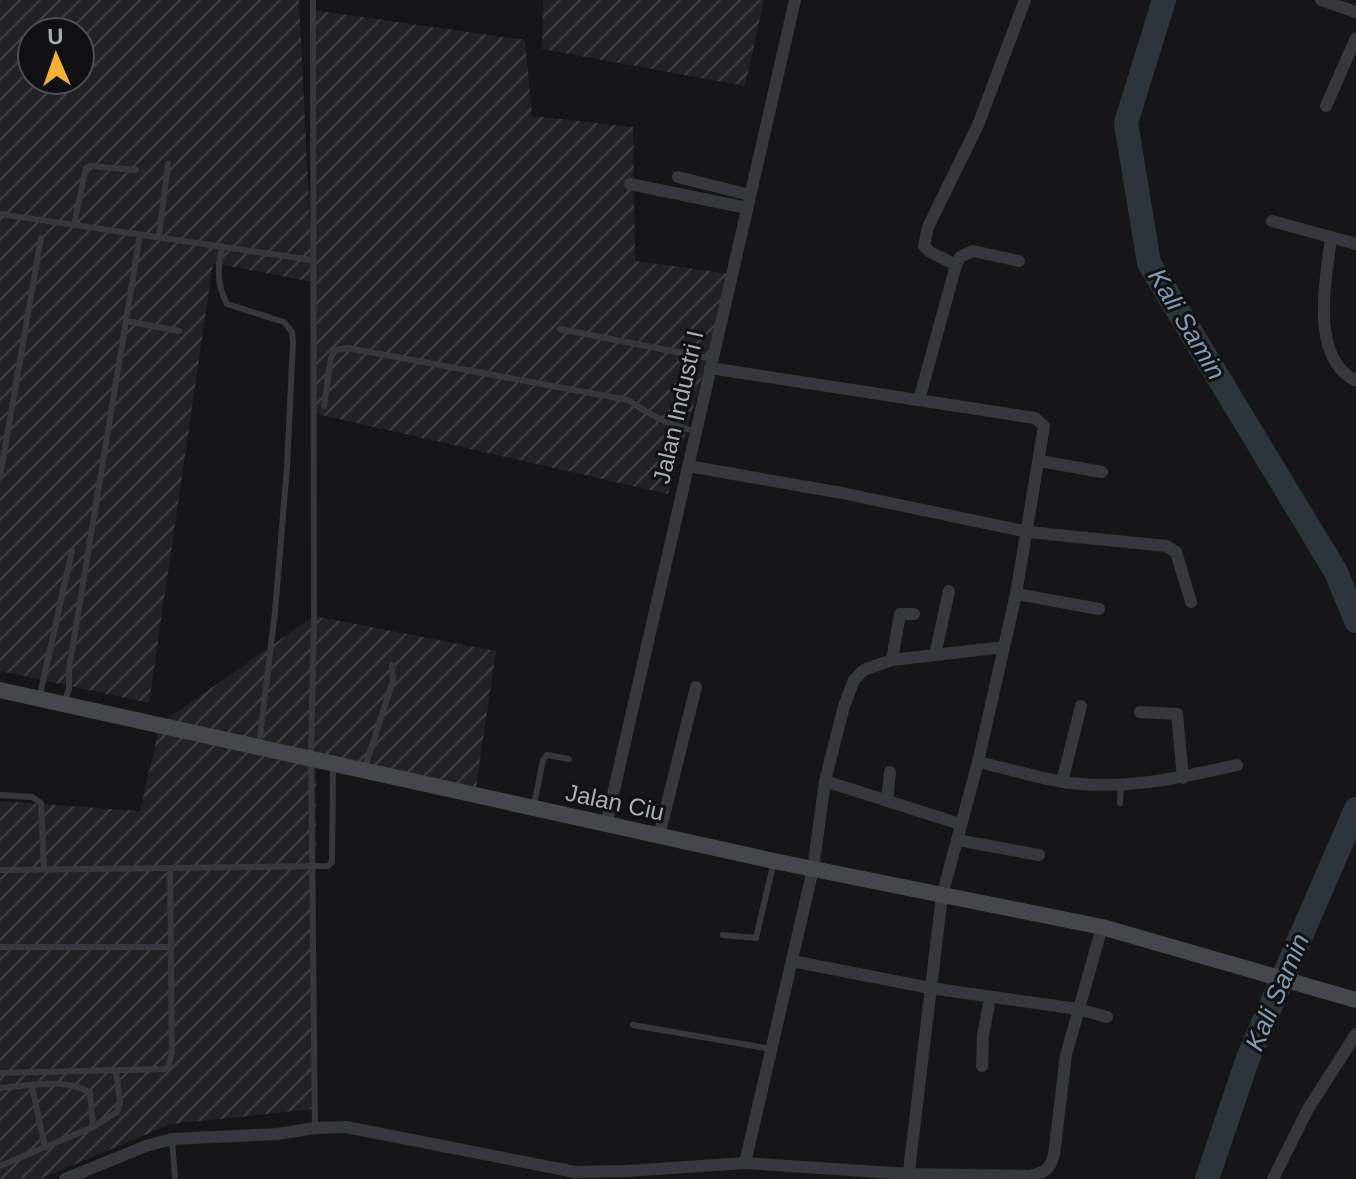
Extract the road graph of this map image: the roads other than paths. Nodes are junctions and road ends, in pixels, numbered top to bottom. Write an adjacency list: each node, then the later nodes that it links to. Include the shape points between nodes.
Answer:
1 (313, 0): 22 (lane)
2 (795, 0): 12 (street, Jalan Industri I)
3 (1025, 0): 24 (street, via 978,125 925,237 930,252)
4 (1321, 0): 5 (street)
5 (1356, 12)
6 (1356, 38): 7 (street)
7 (1326, 106)
8 (168, 164): 17 (lane)
9 (136, 170): 15 (lane, via 86,168)
10 (678, 177): 12 (street)
11 (630, 184): 12 (street)
12 (748, 201): 28 (street, Jalan Industri I)
13 (0, 214): 15 (lane)
14 (1272, 221): 18 (street)
15 (74, 225): 16 (lane)
16 (140, 235): 17 (lane); 25 (lane)
17 (159, 236): 21 (lane)
18 (1331, 237): 20 (street); 29 (street, via 1325,341 1341,372)
19 (41, 238): 36 (lane)
20 (1356, 244)
21 (222, 246): 22 (lane); 54 (lane, via 217,276 227,304 284,322 293,342 275,612)
22 (312, 260): 55 (lane)
23 (1019, 261): 24 (street, via 973,251)
24 (956, 265): 30 (street)
25 (126, 321): 27 (lane); 51 (lane)
26 (560, 329): 28 (lane)
27 (179, 331)
28 (711, 364): 30 (street); 32 (street, Jalan Industri I)
29 (1356, 381)
30 (919, 400): 33 (street, via 1035,418 1045,432)
31 (324, 406): 32 (lane, via 331,358 335,350 348,348 628,400)
32 (695, 431): 34 (street, Jalan Industri I)
33 (1040, 461): 35 (street); 37 (street)
34 (688, 466): 37 (street); 71 (street, Jalan Industri I)
35 (1102, 472)
36 (0, 477)
37 (1028, 532): 40 (street); 41 (street, via 1166,546 1176,552)
38 (72, 551): 50 (lane)
39 (949, 591): 45 (street)
40 (1016, 594): 42 (street); 44 (street)
41 (1191, 602)
42 (1099, 609)
43 (914, 614): 46 (street, via 900,614)
44 (1004, 647): 45 (street); 57 (street)
45 (935, 655): 46 (street)
46 (892, 660): 63 (street, via 864,670 854,680)
47 (392, 665): 60 (lane, via 393,681)
48 (696, 687): 72 (street)
49 (0, 690): 50 (street, Jalan Ciu)
50 (39, 699): 51 (street, Jalan Ciu)
51 (64, 703): 54 (street, Jalan Ciu)
52 (1081, 706): 64 (street)
53 (1140, 712): 62 (street, via 1177,714)
54 (259, 747): 55 (street, Jalan Ciu)
55 (311, 759): 58 (street, Jalan Ciu); 76 (lane)
56 (569, 759): 69 (lane, via 547,755 543,760)
57 (978, 762): 64 (street); 70 (street)
58 (333, 763): 60 (street, Jalan Ciu); 76 (lane, via 332,862)
59 (1237, 765): 62 (street)
60 (364, 770): 69 (street, Jalan Ciu)
61 (890, 772): 67 (street)
62 (1183, 778): 65 (street)
63 (825, 781): 67 (street); 78 (street)
64 (1062, 782): 65 (street)
65 (1121, 785): 68 (lane)
66 (0, 795): 77 (lane, via 32,797 41,803)
67 (887, 801): 70 (street)
68 (1120, 803)
69 (534, 808): 71 (street, Jalan Ciu)
70 (960, 824): 73 (street)
71 (606, 825): 72 (street, Jalan Ciu)
72 (659, 836): 75 (street, Jalan Ciu)
73 (957, 840): 74 (street); 81 (street)
74 (1039, 855)
75 (774, 861): 78 (street, Jalan Ciu); 83 (lane, via 756,938)
76 (312, 866): 80 (lane); 101 (lane)
77 (44, 869): 79 (lane); 80 (lane)
78 (813, 869): 81 (street, Jalan Ciu); 86 (street)
79 (0, 870)
80 (170, 870): 85 (lane)
81 (942, 896): 82 (street, Jalan Ciu); 87 (street)
82 (1102, 927): 89 (street, Jalan Ciu); 90 (street)
83 (723, 935)
84 (0, 947): 85 (lane)
85 (172, 947): 96 (lane, via 169,1065)
86 (792, 961): 87 (street); 94 (street)
87 (930, 988): 88 (street); 106 (street)
88 (990, 998): 90 (street); 95 (street)
89 (1356, 1000)
90 (1078, 1009): 91 (street); 106 (street, via 1064,1067 1054,1155 1043,1173)
91 (1107, 1017)
92 (633, 1025): 94 (lane)
93 (1356, 1034): 109 (street, via 1308,1109)
94 (772, 1049): 104 (street)
95 (982, 1066)
96 (116, 1071): 97 (lane); 100 (lane, via 117,1112)
97 (0, 1073)
98 (32, 1086): 99 (lane); 100 (lane, via 67,1085 90,1093); 103 (lane)
99 (0, 1088)
100 (93, 1127): 103 (lane)
101 (315, 1128): 102 (street); 104 (street, via 362,1128 575,1172)
102 (172, 1139): 107 (street); 108 (lane)
103 (45, 1148): 105 (lane)
104 (745, 1163): 106 (street)
105 (0, 1166)
106 (908, 1177)
107 (65, 1179)
108 (175, 1179)
109 (1273, 1179)

